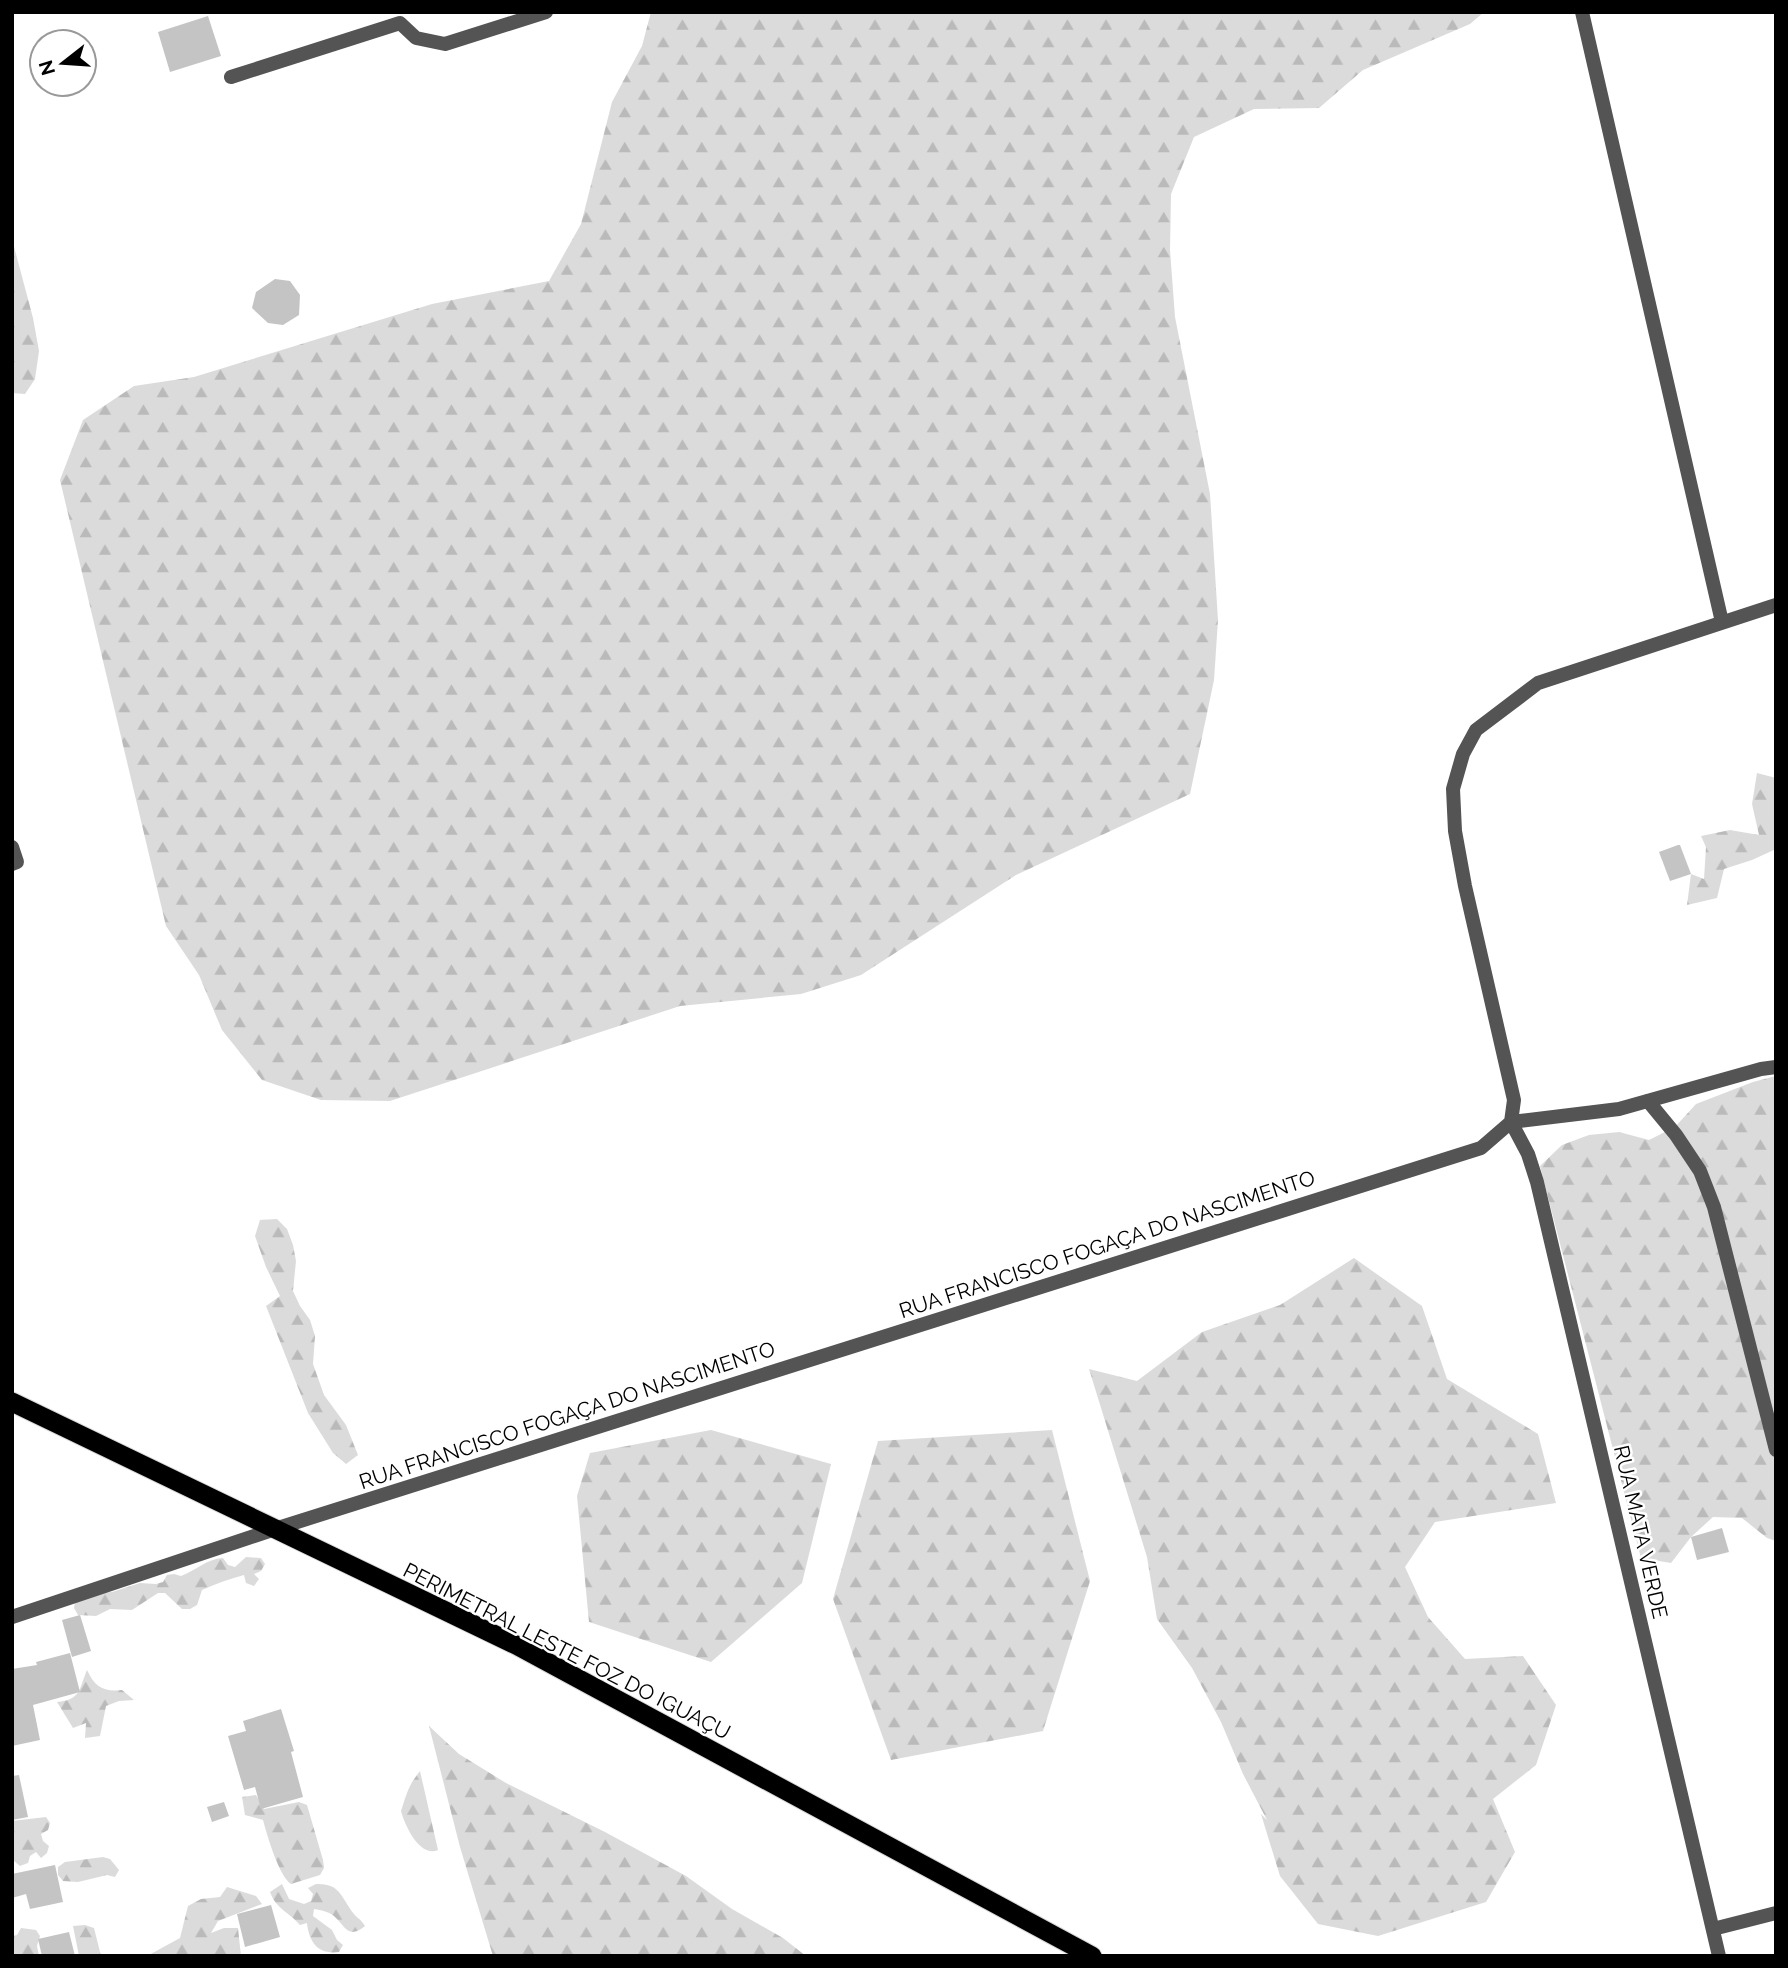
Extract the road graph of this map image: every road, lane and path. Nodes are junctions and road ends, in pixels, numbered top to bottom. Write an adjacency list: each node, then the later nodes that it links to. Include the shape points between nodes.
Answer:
1 (546, 12): 3 (street, via 445,44 416,38)
2 (1583, 12): 6 (street)
3 (399, 18): 4 (street)
4 (231, 77)
5 (1776, 605): 6 (street)
6 (1722, 622): 11 (street, via 1538,683 1476,730 1463,754 1453,789 1455,831 1508,1068 1514,1100)
7 (12, 847): 8 (street)
8 (15, 863)
9 (1776, 1067): 10 (street)
10 (1648, 1101): 11 (street, via 1619,1109); 13 (street, via 1700,1171 1714,1208)
11 (1511, 1122): 14 (street, RUA FRANCISCO FOGAÇA DO NASCIMENTO, via 1481,1148); 17 (street, RUA MATA VERDE, via 1537,1182)
12 (12, 1402): 14 (highway, PERIMETRAL LESTE FOZ DO IGUAÇU)
13 (1776, 1450)
14 (275, 1530): 15 (street, RUA FRANCISCO FOGAÇA DO NASCIMENTO); 18 (highway, PERIMETRAL LESTE FOZ DO IGUAÇU, via 516,1646)
15 (12, 1617)
16 (1776, 1913): 17 (street)
17 (1713, 1929): 19 (street, RUA MATA VERDE)
18 (1093, 1956)
19 (1719, 1956)

